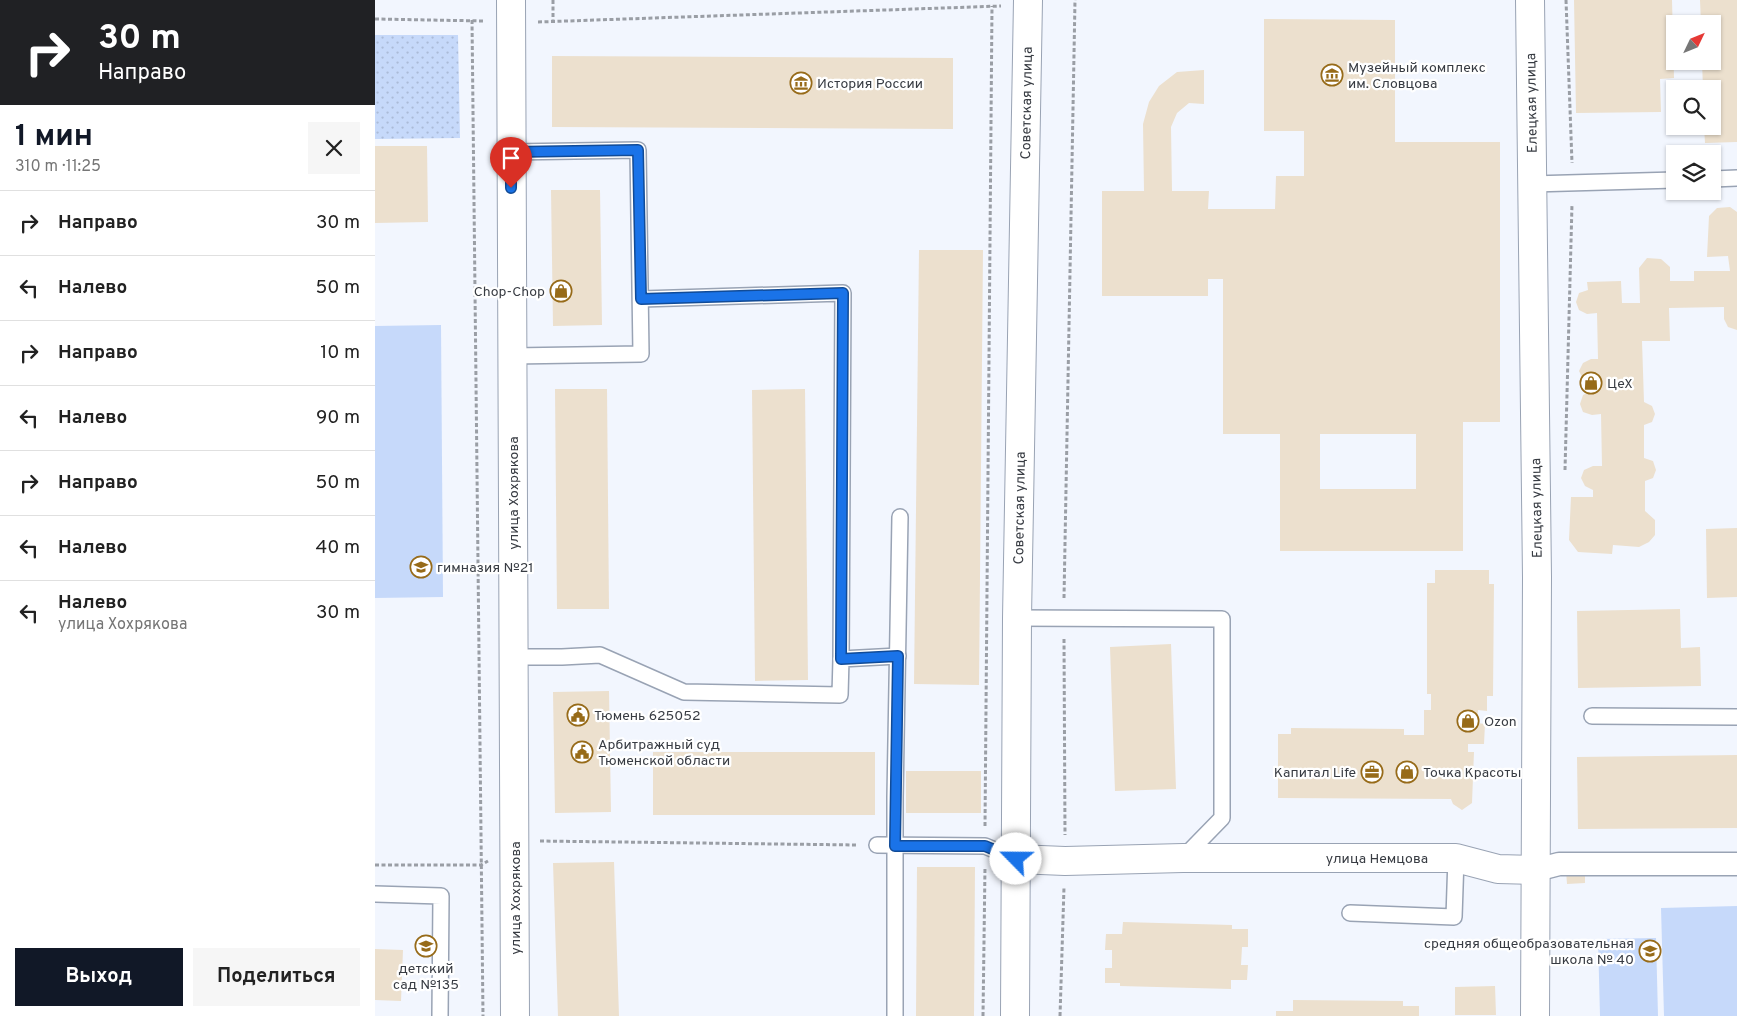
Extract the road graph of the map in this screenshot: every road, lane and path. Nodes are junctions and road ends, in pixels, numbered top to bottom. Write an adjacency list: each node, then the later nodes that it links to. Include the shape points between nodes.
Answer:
1 (553, 0): 10 (path)
2 (1075, 0): 22 (path)
3 (1530, 0): 16 (street, Елецкая улица)
4 (1566, 0): 15 (path)
5 (1028, 3): 6 (path); 21 (street, Советская улица)
6 (993, 6): 10 (path); 31 (path)
7 (511, 12): 9 (path); 10 (path); 11 (street, улица Хохрякова)
8 (375, 19): 9 (path)
9 (472, 20): 38 (path)
10 (553, 22)
11 (511, 152): 17 (lane, via 638,150); 18 (street, улица Хохрякова)
12 (1737, 178): 13 (lane)
13 (1721, 179)
14 (1666, 180): 15 (lane)
15 (1572, 183): 16 (lane); 19 (path)
16 (1532, 184): 39 (street, Елецкая улица, via 1537,577)
17 (641, 299): 18 (lane, via 641,354); 25 (lane, via 843,293)
18 (512, 356): 24 (street, улица Хохрякова)
19 (1565, 477)
20 (899, 517): 23 (lane)
21 (1017, 618): 22 (lane); 34 (street, Советская улица)
22 (1064, 618): 32 (lane, via 1222,619 1222,818); 35 (path)
23 (898, 656): 25 (lane); 30 (lane)
24 (515, 657): 25 (lane, via 600,655 684,692 840,695); 28 (street, улица Хохрякова)
25 (841, 659)
26 (1592, 716): 27 (lane)
27 (1737, 717)
28 (515, 840): 29 (path); 38 (path); 44 (street, улица Хохрякова)
29 (877, 845): 30 (lane)
30 (895, 846): 31 (lane); 45 (lane)
31 (985, 846): 34 (lane); 46 (path)
32 (1183, 858): 33 (street, улица Немцова); 35 (street, улица Немцова)
33 (1456, 858): 39 (street, улица Немцова, via 1498,869); 41 (lane, via 1454,917)
34 (1016, 859): 35 (street, улица Немцова); 47 (street, Советская улица)
35 (1065, 861): 48 (path)
36 (1737, 864): 39 (street, улица Немцова, via 1559,864)
37 (375, 865): 38 (path)
38 (481, 865): 43 (path)
39 (1536, 870): 49 (street, Елецкая улица)
40 (375, 894): 42 (lane, via 441,896)
41 (1351, 913)
42 (439, 1016)
43 (483, 1016)
44 (515, 1016)
45 (895, 1016)
46 (983, 1016)
47 (1015, 1016)
48 (1060, 1016)
49 (1535, 1016)

